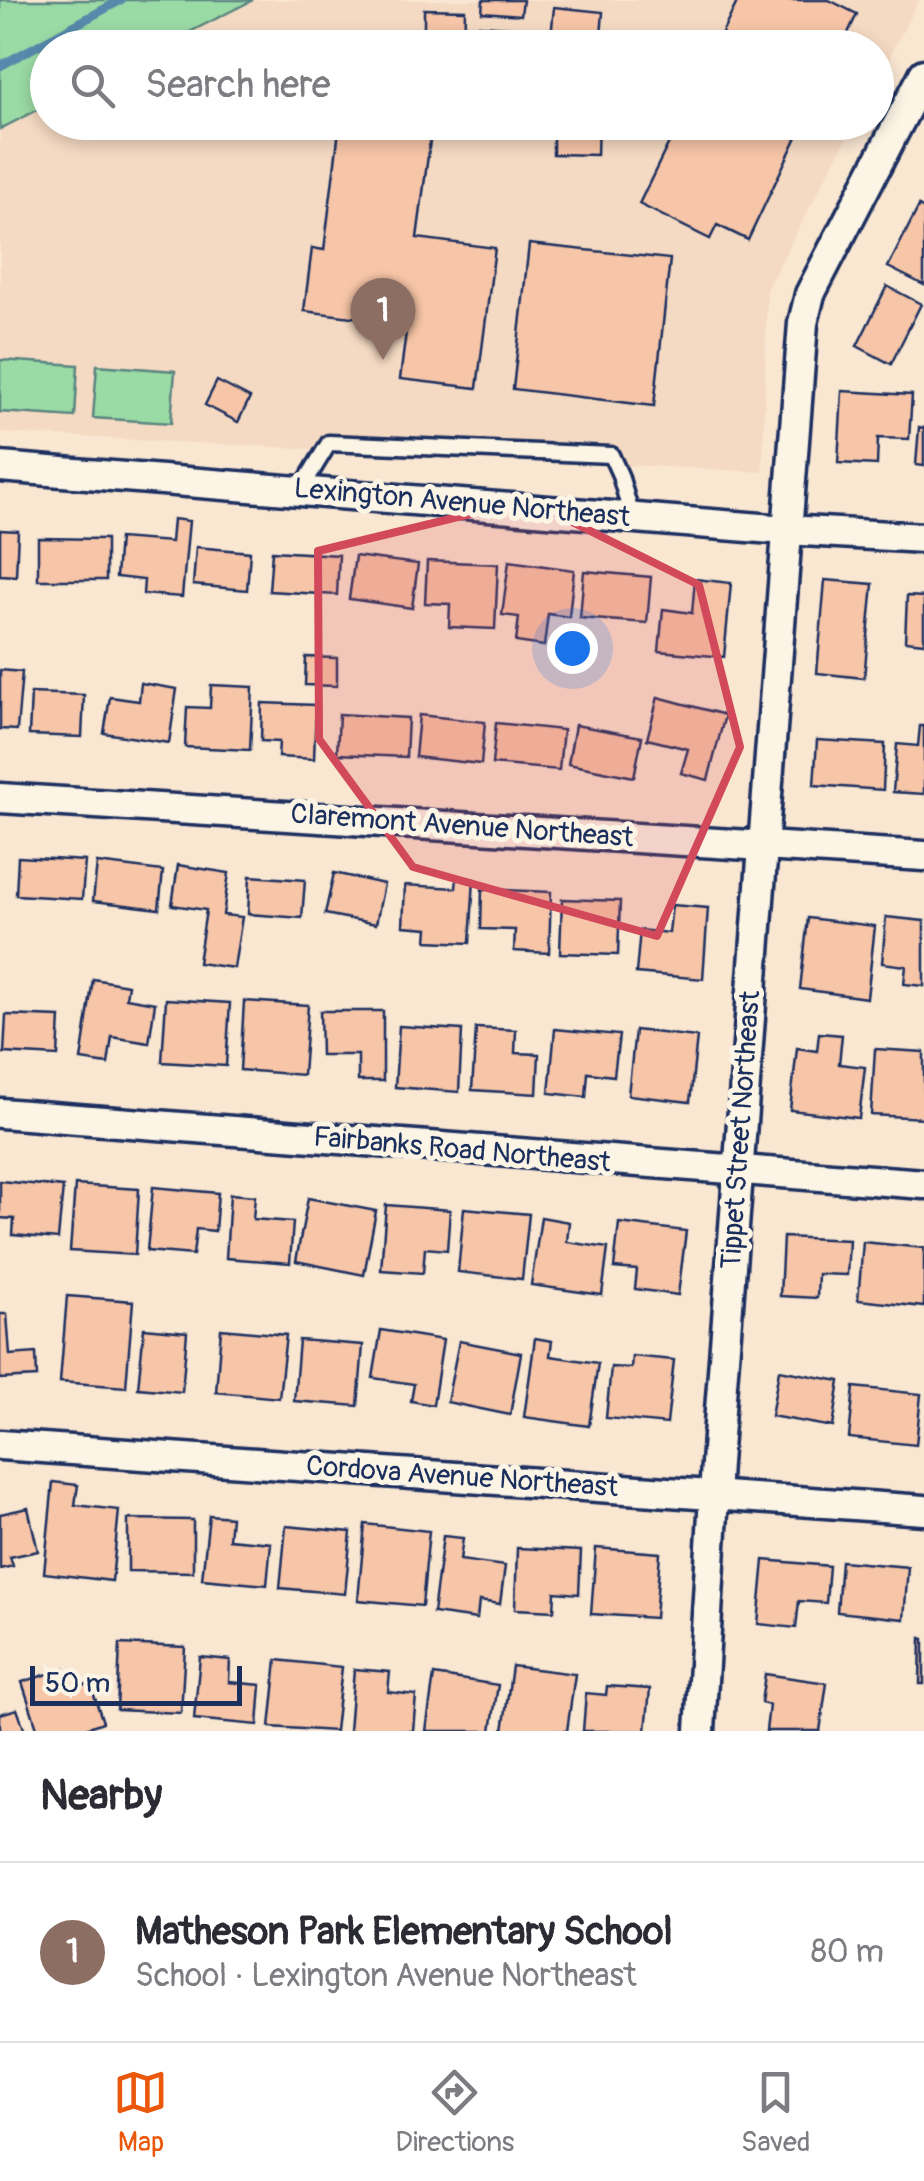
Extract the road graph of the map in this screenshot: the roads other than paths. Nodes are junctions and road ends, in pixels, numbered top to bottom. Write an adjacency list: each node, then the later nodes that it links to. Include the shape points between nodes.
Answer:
1 (924, 74): 2 (street, Tippet Street Northeast)
2 (894, 132)
3 (890, 140): 7 (street, Tippet Street Northeast, via 810,294)
4 (0, 467): 5 (street, Lexington Avenue Northeast)
5 (301, 489): 6 (street, Lexington Avenue Northeast); 6 (lane, via 330,443 611,455)
6 (632, 517): 7 (street, Lexington Avenue Northeast)
7 (786, 530): 8 (street, Lexington Avenue Northeast); 10 (street, Tippet Street Northeast)
8 (924, 538)
9 (0, 798): 10 (street, Claremont Avenue Northeast)
10 (762, 845): 11 (street, Claremont Avenue Northeast); 13 (street, Tippet Street Northeast)
11 (924, 856)
12 (0, 1114): 13 (street, Fairbanks Road Northeast)
13 (740, 1172): 14 (street, Fairbanks Road Northeast); 16 (street, Tippet Street Northeast)
14 (924, 1184)
15 (0, 1445): 16 (street, Cordova Avenue Northeast)
16 (714, 1496): 17 (street, Cordova Avenue Northeast); 18 (street, Tippet Street Northeast)
17 (924, 1510)
18 (700, 1731)

